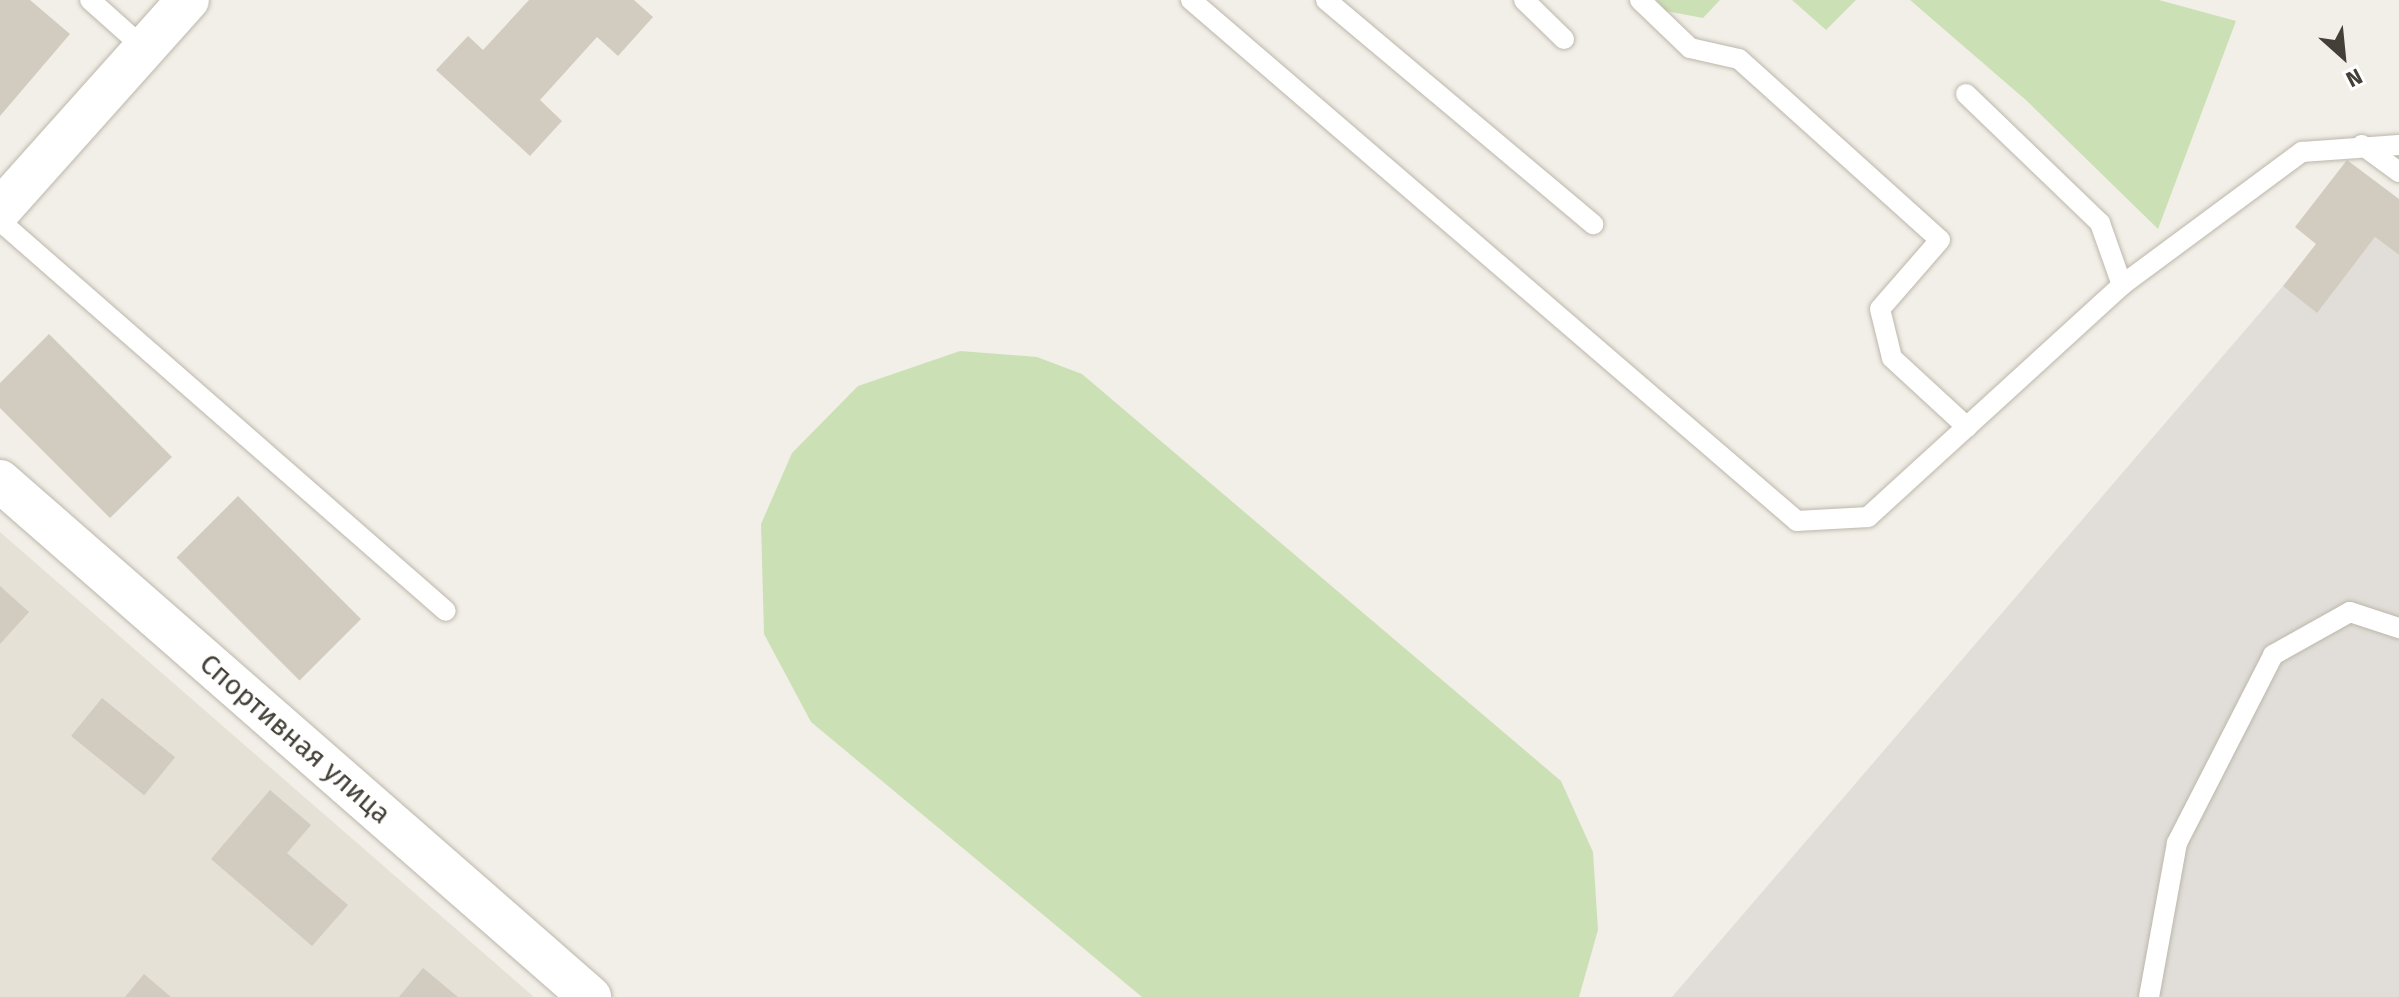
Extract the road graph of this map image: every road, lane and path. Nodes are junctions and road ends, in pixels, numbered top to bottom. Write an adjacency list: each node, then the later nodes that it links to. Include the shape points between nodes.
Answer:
1 (90, 0): 8 (lane)
2 (188, 0): 8 (street)
3 (1191, 0): 17 (lane, via 1797,521 1868,517)
4 (1326, 0): 15 (lane)
5 (1524, 0): 7 (lane)
6 (1640, 0): 17 (lane, via 1690,48 1739,59 1940,240 1880,309 1892,358)
7 (1564, 39)
8 (145, 49): 13 (street)
9 (1966, 94): 16 (lane, via 2100,223)
10 (2362, 145): 11 (lane); 12 (lane); 16 (lane, via 2302,152)
11 (2399, 145)
12 (2399, 172)
13 (0, 210)
14 (0, 221): 19 (lane)
15 (1593, 224)
16 (2122, 285): 17 (lane)
17 (1967, 427)
18 (0, 481): 21 (street, Спортивная улица)
19 (446, 611)
20 (2399, 628): 22 (lane, via 2350,612 2273,655 2177,843)
21 (590, 997)
22 (2149, 997)

